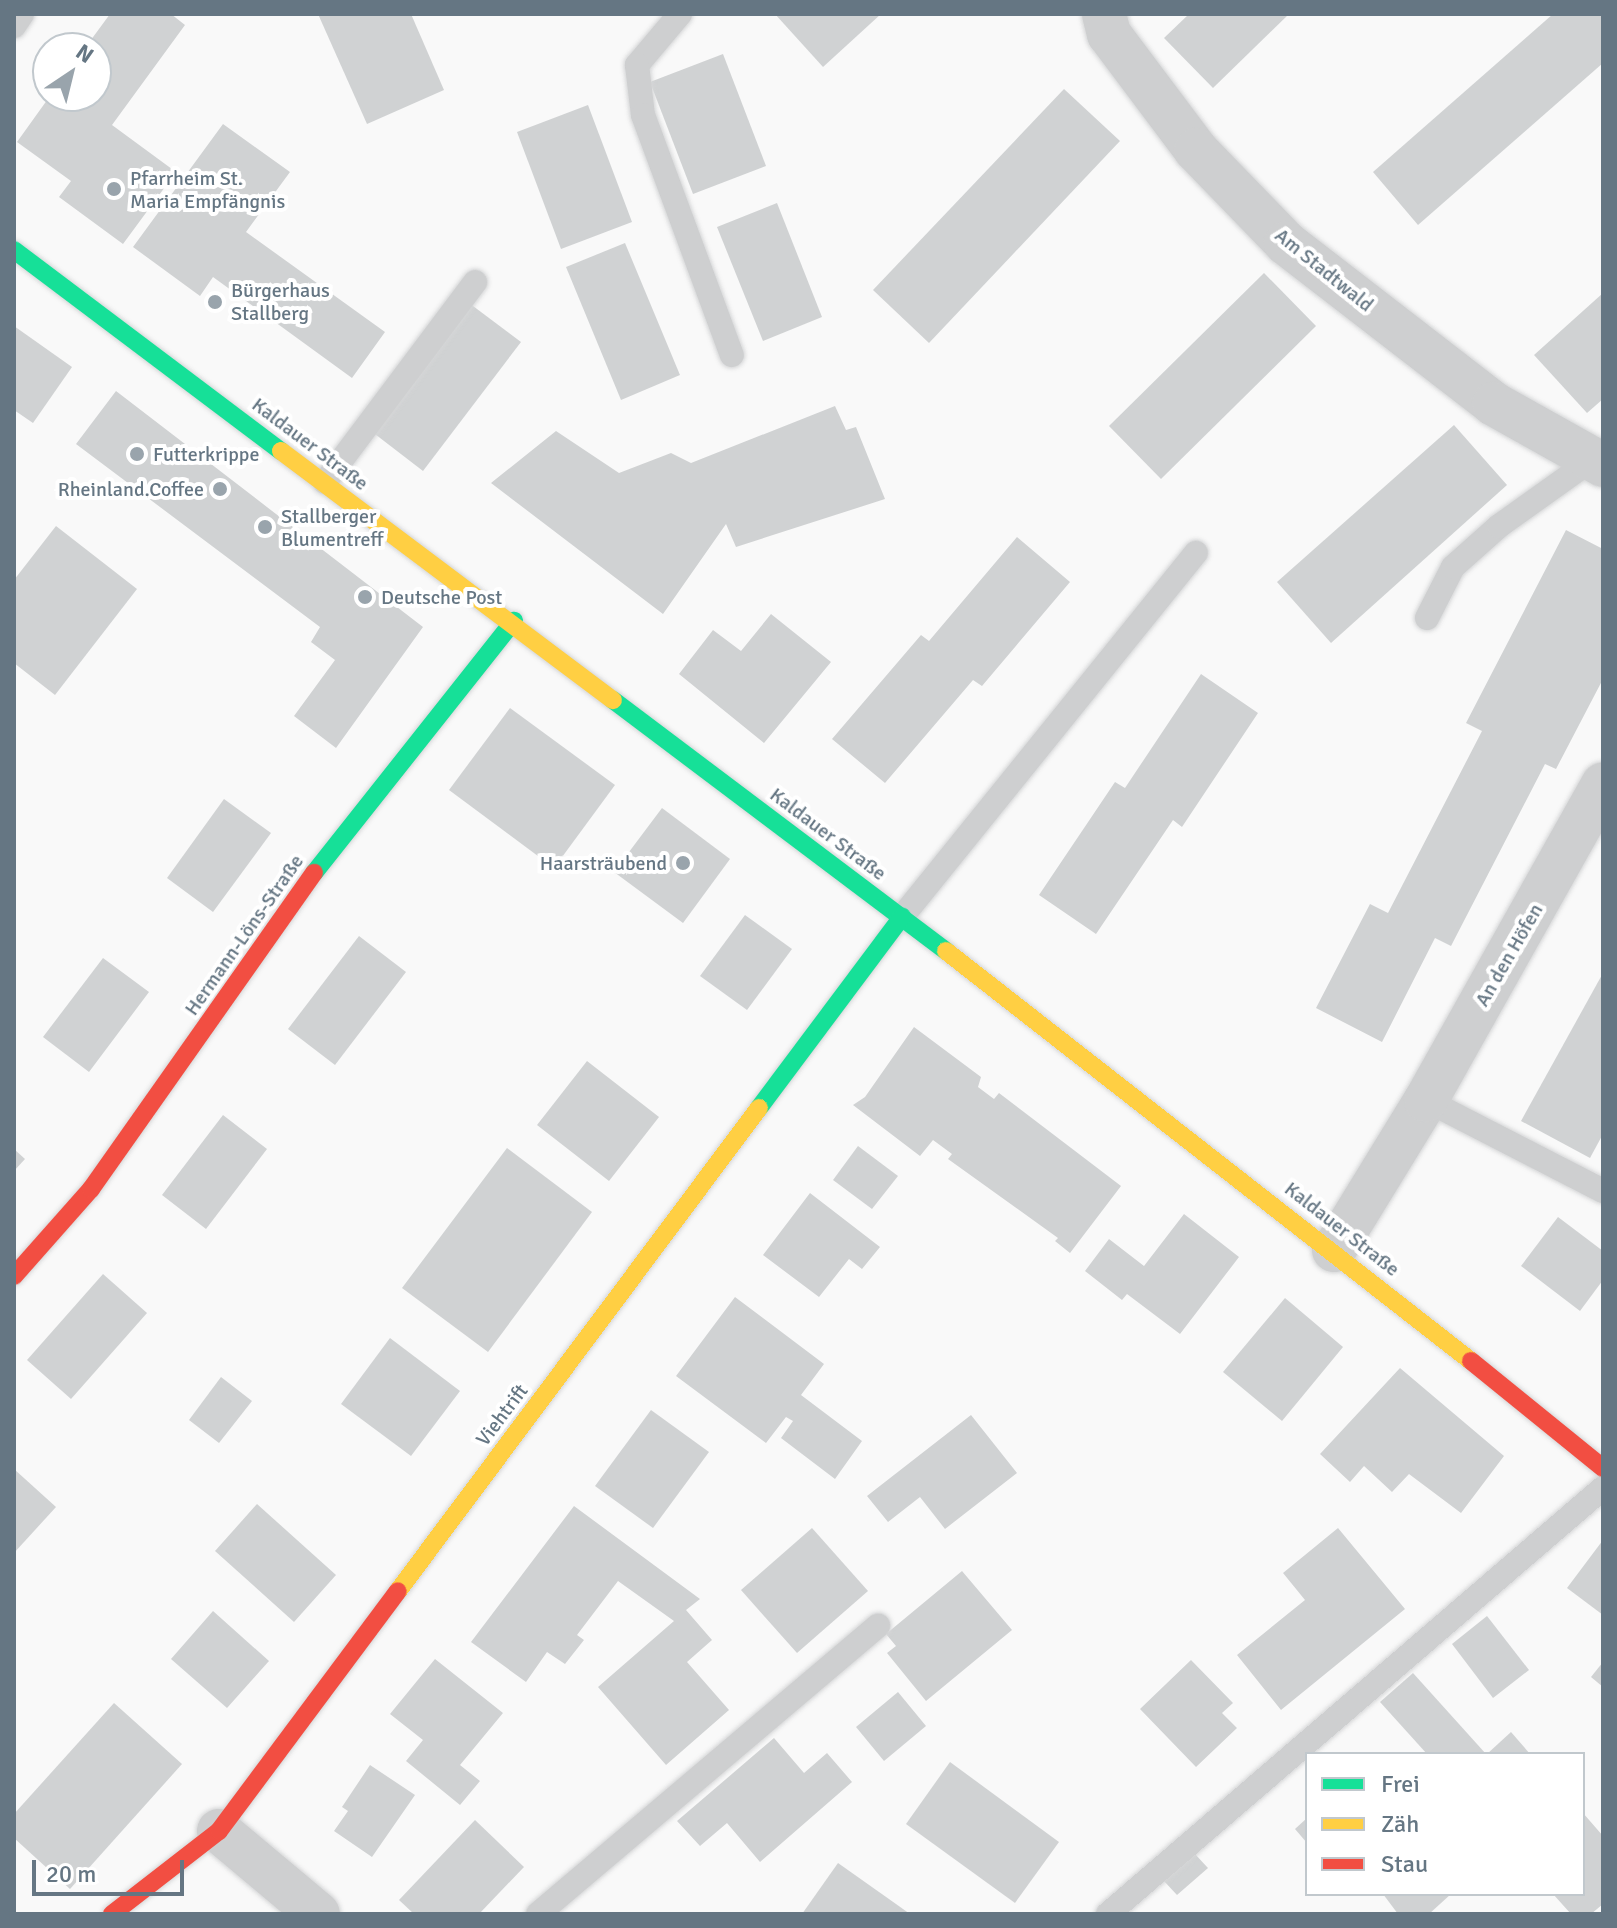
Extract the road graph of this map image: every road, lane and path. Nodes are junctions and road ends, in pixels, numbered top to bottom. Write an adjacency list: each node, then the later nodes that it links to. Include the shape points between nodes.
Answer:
1 (22, 14): 4 (lane)
2 (680, 14): 7 (lane, via 637,65 643,115)
3 (1104, 14): 8 (street, Am Stadtwald, via 1109,34 1196,150 1286,243 1494,404)
4 (14, 26)
5 (14, 250): 9 (street, Kaldauer Straße)
6 (475, 282): 9 (lane)
7 (732, 355)
8 (1598, 462): 11 (lane, via 1499,526 1453,567)
9 (325, 482): 12 (street, Kaldauer Straße)
10 (1196, 553): 14 (lane)
11 (1427, 618)
12 (514, 621): 14 (street, Kaldauer Straße); 18 (street, Hermann-Löns-Straße, via 328,853 91,1189)
13 (1599, 803): 15 (street, An den Höfen)
14 (902, 917): 17 (street, Kaldauer Straße); 22 (street, Viehtrift)
15 (1426, 1100): 16 (lane); 17 (street, An den Höfen)
16 (1603, 1191)
17 (1334, 1250): 19 (street, Kaldauer Straße)
18 (14, 1276)
19 (1603, 1468)
20 (1603, 1488): 26 (lane)
21 (878, 1626): 25 (lane)
22 (219, 1831): 23 (street, Viehtrift); 24 (street)
23 (112, 1914)
24 (318, 1914)
25 (538, 1914)
26 (1108, 1914)

